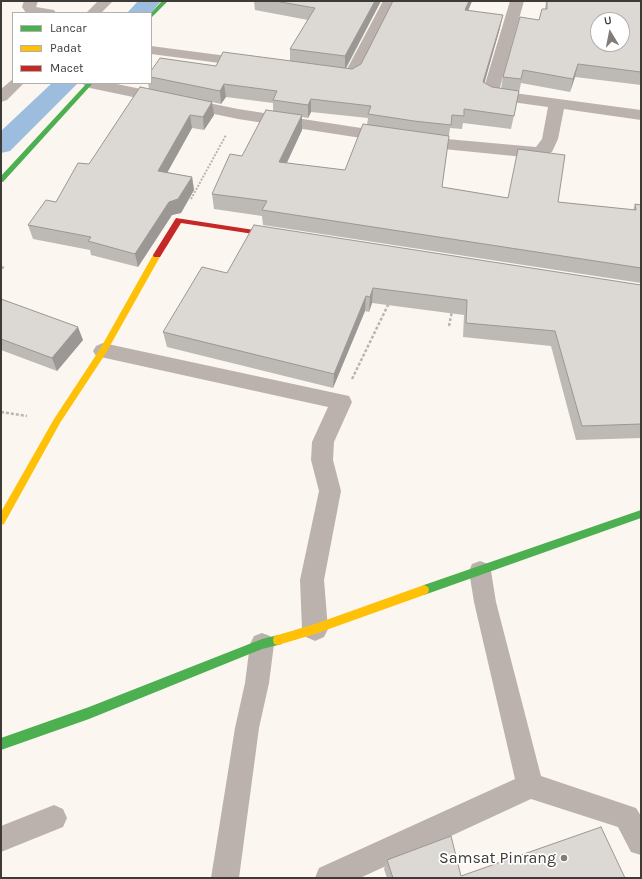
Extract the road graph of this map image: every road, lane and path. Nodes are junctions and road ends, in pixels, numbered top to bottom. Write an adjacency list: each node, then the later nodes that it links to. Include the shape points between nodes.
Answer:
1 (31, 1): 6 (street, via 29,7 32,11)
2 (106, 1): 7 (street)
3 (165, 1): 8 (street)
4 (390, 1): 11 (street, via 351,76)
5 (517, 1): 16 (street, via 490,94)
6 (40, 12)
7 (91, 12)
8 (152, 15)
9 (152, 50): 10 (street)
10 (265, 65)
11 (320, 72)
12 (15, 84): 15 (street)
13 (89, 84): 19 (street)
14 (95, 84): 17 (street)
15 (1, 97)
16 (557, 103): 17 (street, via 550,139 546,148 540,152 413,141); 18 (street)
17 (238, 114): 20 (path)
18 (641, 115)
19 (1, 180)
20 (179, 220): 21 (street); 25 (street, via 144,276)
21 (287, 237)
22 (391, 298): 26 (path)
23 (452, 310): 24 (path)
24 (449, 326)
25 (103, 351): 26 (street); 28 (street, via 57,421)
26 (341, 402): 30 (street, via 323,442 322,460 330,491 312,580)
27 (641, 514): 29 (street)
28 (1, 521)
29 (480, 571): 30 (street); 33 (lane, via 484,602)
30 (315, 629): 31 (street)
31 (262, 644): 32 (street, via 89,713); 37 (lane)
32 (1, 744)
33 (530, 786): 36 (lane, via 627,817); 38 (lane)
34 (54, 818): 35 (lane)
35 (1, 839)
36 (641, 842)
37 (225, 878)
38 (329, 878)

